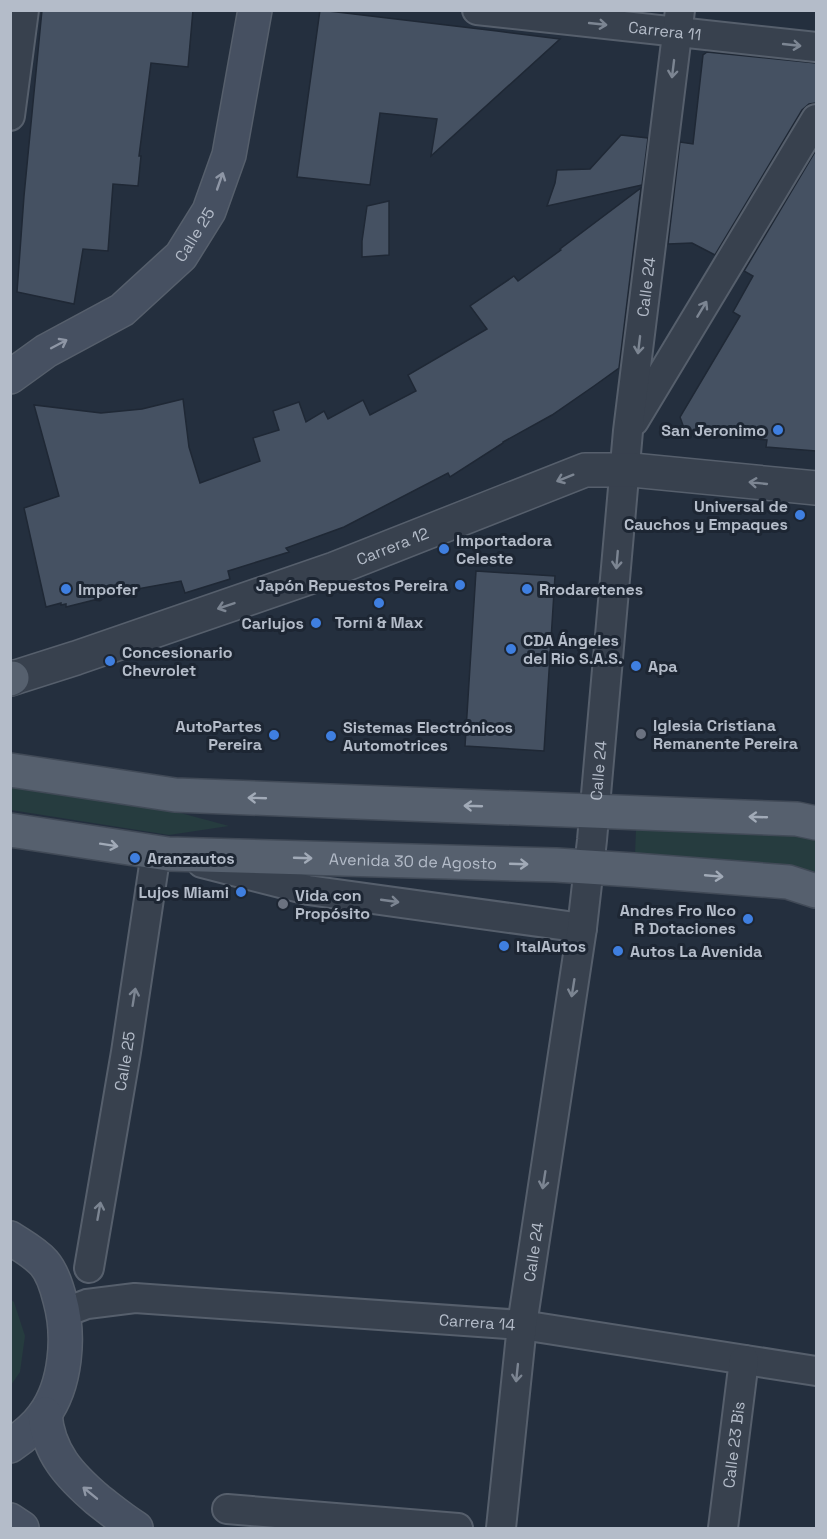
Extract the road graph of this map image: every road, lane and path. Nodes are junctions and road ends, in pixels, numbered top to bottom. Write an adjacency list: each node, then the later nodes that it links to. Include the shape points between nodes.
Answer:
1 (24, 10): 6 (street)
2 (255, 10): 8 (main road, Calle 25, one-way to 2, via 46,351 122,310 181,255 209,211 229,155)
3 (477, 10): 4 (street, Carrera 11, one-way to 4)
4 (679, 22): 5 (street, Carrera 11, one-way to 5); 9 (street, Calle 24, one-way to 9)
5 (816, 47)
6 (10, 116)
7 (816, 119): 9 (street, one-way to 7)
8 (10, 377)
9 (628, 431): 10 (street, Calle 24)
10 (624, 470): 11 (street, Carrera 12, one-way to 10); 12 (street, Carrera 12, one-way to 12, via 585,470 334,569); 14 (street, Calle 24, one-way to 14)
11 (816, 488)
12 (11, 679)
13 (24, 772): 14 (main road, one-way to 13, via 175,795)
14 (594, 812): 15 (main road, one-way to 14, via 797,819); 18 (street, Calle 24)
15 (816, 823)
16 (10, 830): 17 (main road, Avenida 30 de Agosto, one-way to 17)
17 (162, 853): 18 (main road, Avenida 30 de Agosto, one-way to 18); 20 (street, one-way to 20, via 308,890); 23 (street, Calle 25, one-way to 17)
18 (588, 867): 19 (main road, Avenida 30 de Agosto, one-way to 19, via 788,882); 20 (street, Calle 24)
19 (816, 891)
20 (582, 928): 26 (street, Calle 24, one-way to 26)
21 (10, 1238): 22 (main road)
22 (46, 1265): 23 (street, Carrera 14); 25 (main road)
23 (89, 1268): 24 (street, Carrera 14)
24 (135, 1298): 25 (street, Carrera 14, via 87,1304); 26 (street, Carrera 14)
25 (63, 1313): 29 (main road, via 63,1367)
26 (522, 1325): 27 (street, Carrera 14); 36 (street, Calle 24, one-way to 36)
27 (744, 1360): 28 (street, Carrera 14); 37 (street, Calle 23 Bis)
28 (816, 1371)
29 (45, 1414): 30 (main road, via 28,1434); 34 (main road, one-way to 29, via 77,1483 57,1456 46,1430)
30 (10, 1446)
31 (227, 1509): 35 (street)
32 (10, 1520): 33 (main road)
33 (22, 1528)
34 (136, 1528)
35 (458, 1528)
36 (501, 1528)
37 (723, 1528)

